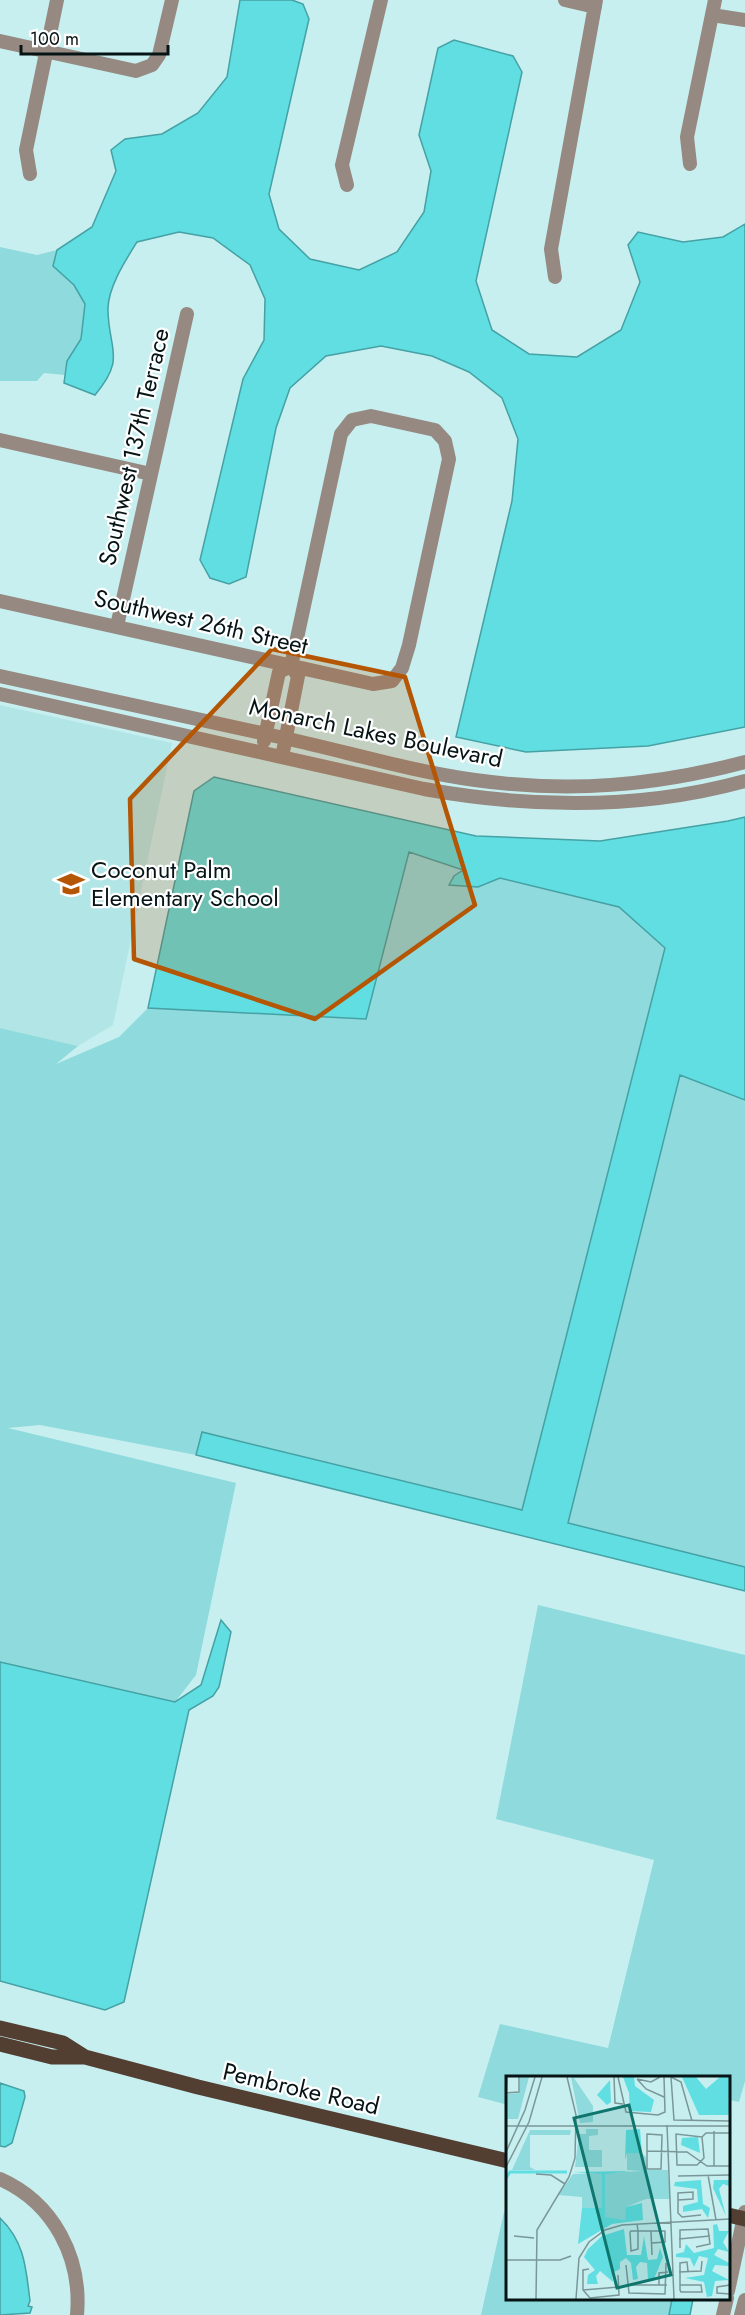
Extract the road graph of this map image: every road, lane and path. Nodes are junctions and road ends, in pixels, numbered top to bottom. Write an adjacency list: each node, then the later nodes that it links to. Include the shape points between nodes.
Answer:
1 (57, 0): 10 (street)
2 (172, 0): 10 (street, via 159,55 152,65 136,71)
3 (381, 0): 13 (street, via 342,165)
4 (565, 0): 6 (street)
5 (715, 0): 7 (street)
6 (596, 4): 14 (street, via 551,249)
7 (712, 15): 8 (street); 11 (street, via 687,137)
8 (745, 20)
9 (0, 41): 10 (street)
10 (45, 51): 12 (street, via 26,150)
11 (690, 164)
12 (30, 174)
13 (347, 185)
14 (555, 277)
15 (188, 314): 17 (street, Southwest 137th Terrace)
16 (0, 440): 17 (street)
17 (151, 474): 19 (street, Southwest 137th Terrace)
18 (0, 601): 19 (street, Southwest 26th Street)
19 (117, 626): 20 (street, Southwest 26th Street)
20 (291, 666): 20 (street, Southwest 26th Street, via 341,434 352,420 371,416 435,430 446,441 449,459 402,668 392,681 373,684); 22 (street, via 279,672); 23 (street, via 298,676)
21 (0, 676): 25 (street, Monarch Lakes Boulevard)
22 (276, 685): 23 (street); 25 (street)
23 (295, 690): 26 (street)
24 (0, 694): 27 (street, Monarch Lakes Boulevard)
25 (266, 734): 26 (street, Monarch Lakes Boulevard); 27 (street)
26 (285, 738): 28 (street); 32 (street, Monarch Lakes Boulevard, via 408,768)
27 (262, 753): 28 (street, Monarch Lakes Boulevard)
28 (282, 757): 30 (street, Monarch Lakes Boulevard)
29 (745, 762): 32 (street, Monarch Lakes Boulevard, via 636,784 557,787)
30 (384, 780): 31 (street, Monarch Lakes Boulevard, via 472,798 558,804 651,799); 32 (street, via 408,778 493,792 497,792)
31 (745, 781)
32 (499, 783)
33 (0, 2028): 35 (main road, Pembroke Road, via 63,2043)
34 (0, 2044): 35 (main road, Pembroke Road, via 52,2057)
35 (86, 2056): 36 (main road, Pembroke Road, via 198,2087)
36 (506, 2161)
37 (0, 2179): 42 (street, via 34,2199 53,2221 67,2247 77,2284)
38 (740, 2216): 39 (street)
39 (730, 2283)
40 (727, 2300): 43 (street)
41 (745, 2300): 44 (street)
42 (77, 2315)
43 (723, 2315)
44 (741, 2315)

